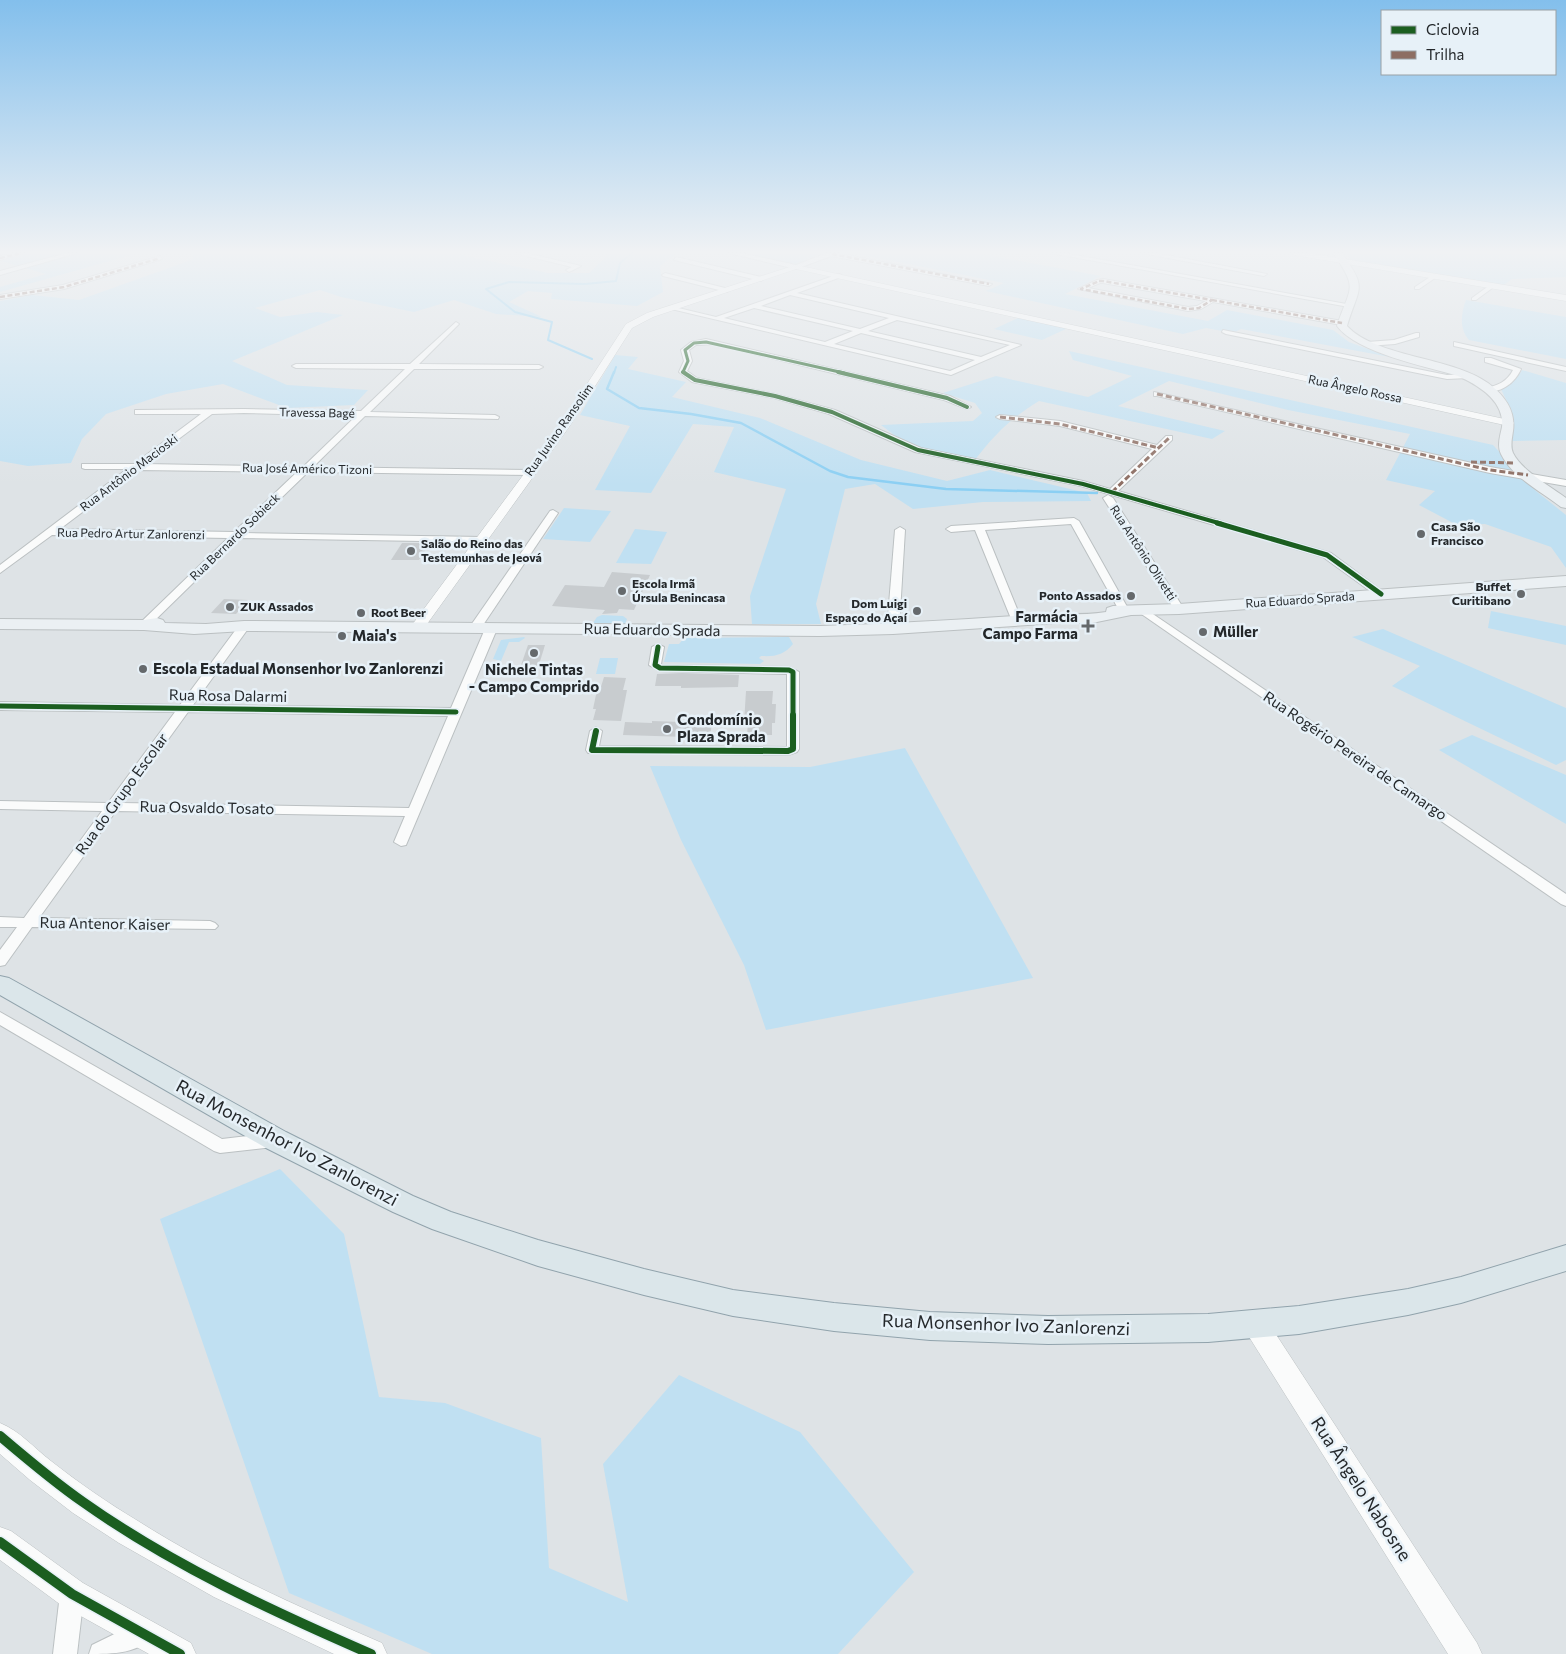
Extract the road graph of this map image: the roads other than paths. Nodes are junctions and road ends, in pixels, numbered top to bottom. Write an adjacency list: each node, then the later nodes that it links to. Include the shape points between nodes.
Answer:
1 (450, 330): 17 (street, Rua Bernardo Sobieck)
2 (626, 330): 37 (street, Rua Juvino Ransolim)
3 (765, 330): 11 (street)
4 (858, 330): 8 (street)
5 (953, 330): 14 (street, via 1017,345)
6 (1086, 330): 29 (street, Rua Ângelo Rossa)
7 (1344, 330): 12 (main road)
8 (861, 331): 11 (street); 14 (street)
9 (1226, 332): 20 (street, via 1447,377)
10 (1416, 336): 12 (street, via 1395,342)
11 (826, 344): 14 (street, via 951,373)
12 (1367, 344): 20 (main road)
13 (1456, 344): 19 (street)
14 (983, 360)
15 (1488, 360): 21 (street, via 1517,369 1515,375 1500,387)
16 (296, 366): 17 (street)
17 (412, 366): 18 (street); 26 (street, Rua Bernardo Sobieck)
18 (539, 367)
19 (1566, 368)
20 (1468, 376): 21 (main road)
21 (1488, 390): 29 (main road, via 1503,405)
22 (1157, 394): 32 (street)
23 (967, 407): 39 (street, via 947,398 731,346 703,342 689,345 685,350 688,361 683,372 695,380 813,406 918,450 1060,478)
24 (210, 411): 25 (street, Travessa Bagé); 26 (street, Travessa Bagé); 34 (street, Rua Antônio Macioski)
25 (138, 412)
26 (362, 414): 27 (street, Travessa Bagé); 35 (street, Rua Bernardo Sobieck)
27 (495, 417)
28 (1000, 418): 31 (street, via 1050,422)
29 (1509, 423): 36 (main road, via 1506,448)
30 (1169, 438): 31 (street)
31 (1159, 448): 39 (street)
32 (1458, 463): 36 (street); 36 (street, via 1490,470)
33 (85, 466): 34 (street, Rua José Américo Tizoni)
34 (136, 467): 35 (street, Rua José Américo Tizoni); 45 (street, Rua Antônio Macioski)
35 (305, 469): 37 (street, Rua José Américo Tizoni); 46 (street, Rua Bernardo Sobieck)
36 (1521, 469): 38 (street); 40 (main road)
37 (530, 473): 47 (street, Rua Juvino Ransolim)
38 (1566, 483)
39 (1110, 495): 50 (street, via 1327,555 1354,581); 51 (street, Rua Antônio Olivetti)
40 (1566, 504)
41 (553, 512): 59 (street)
42 (979, 527): 43 (street); 53 (street, via 1074,521); 54 (street)
43 (951, 529)
44 (900, 530): 60 (street)
45 (50, 532): 46 (street, Rua Pedro Artur Zanlorenzi); 48 (street, Rua Antônio Macioski)
46 (236, 536): 47 (street, Rua Pedro Artur Zanlorenzi); 56 (street, Rua Bernardo Sobieck)
47 (482, 540): 58 (street, Rua Juvino Ransolim)
48 (0, 570)
49 (1566, 581): 50 (main road, Rua Eduardo Sprada)
50 (1376, 595): 51 (main road, Rua Eduardo Sprada)
51 (1179, 609): 52 (main road, Rua Eduardo Sprada)
52 (1144, 611): 53 (main road, Rua Eduardo Sprada); 70 (street, Rua Rogério Pereira de Camargo)
53 (1124, 612): 54 (main road, Rua Eduardo Sprada, via 1114,616)
54 (1018, 621): 60 (main road, Rua Eduardo Sprada)
55 (0, 624): 56 (main road, Rua Eduardo Sprada)
56 (144, 625): 57 (main road, Rua Eduardo Sprada, via 219,629)
57 (244, 626): 58 (main road, Rua Eduardo Sprada); 63 (street, Rua do Grupo Escolar)
58 (418, 628): 59 (main road, Rua Eduardo Sprada)
59 (483, 629): 60 (main road, Rua Eduardo Sprada, via 783,632); 64 (street)
60 (893, 629)
61 (658, 647): 65 (street, via 656,666 660,668 793,672 793,749 592,750)
62 (0, 706): 63 (street, Rua Rosa Dalarmi)
63 (184, 708): 64 (street, Rua Rosa Dalarmi); 67 (street, Rua do Grupo Escolar)
64 (456, 712): 68 (street)
65 (596, 731)
66 (0, 805): 67 (street, Rua Osvaldo Tosato)
67 (112, 806): 68 (street, Rua Osvaldo Tosato); 72 (street, Rua do Grupo Escolar)
68 (414, 812): 69 (street)
69 (401, 842)
70 (1566, 901)
71 (0, 922): 72 (street, Rua Antenor Kaiser)
72 (28, 923): 73 (street, Rua Antenor Kaiser); 74 (street, Rua do Grupo Escolar)
73 (210, 926)
74 (0, 961)
75 (0, 984): 77 (main road, Rua Monsenhor Ivo Zanlorenzi)
76 (0, 1018): 77 (street, via 220,1146)
77 (276, 1140): 79 (main road, Rua Monsenhor Ivo Zanlorenzi, via 442,1221 538,1253 733,1302 834,1317 930,1326 1142,1330)
78 (1566, 1258): 79 (main road, Rua Monsenhor Ivo Zanlorenzi, via 1461,1290 1408,1302)
79 (1255, 1324): 88 (street, Rua Ângelo Nabosne)
80 (0, 1436): 87 (street, via 86,1503 163,1553 302,1625)
81 (0, 1542): 82 (street)
82 (72, 1594): 83 (street); 84 (street)
83 (141, 1633): 85 (street); 86 (street)
84 (65, 1654)
85 (101, 1654)
86 (180, 1654)
87 (371, 1654)
88 (1466, 1654)

